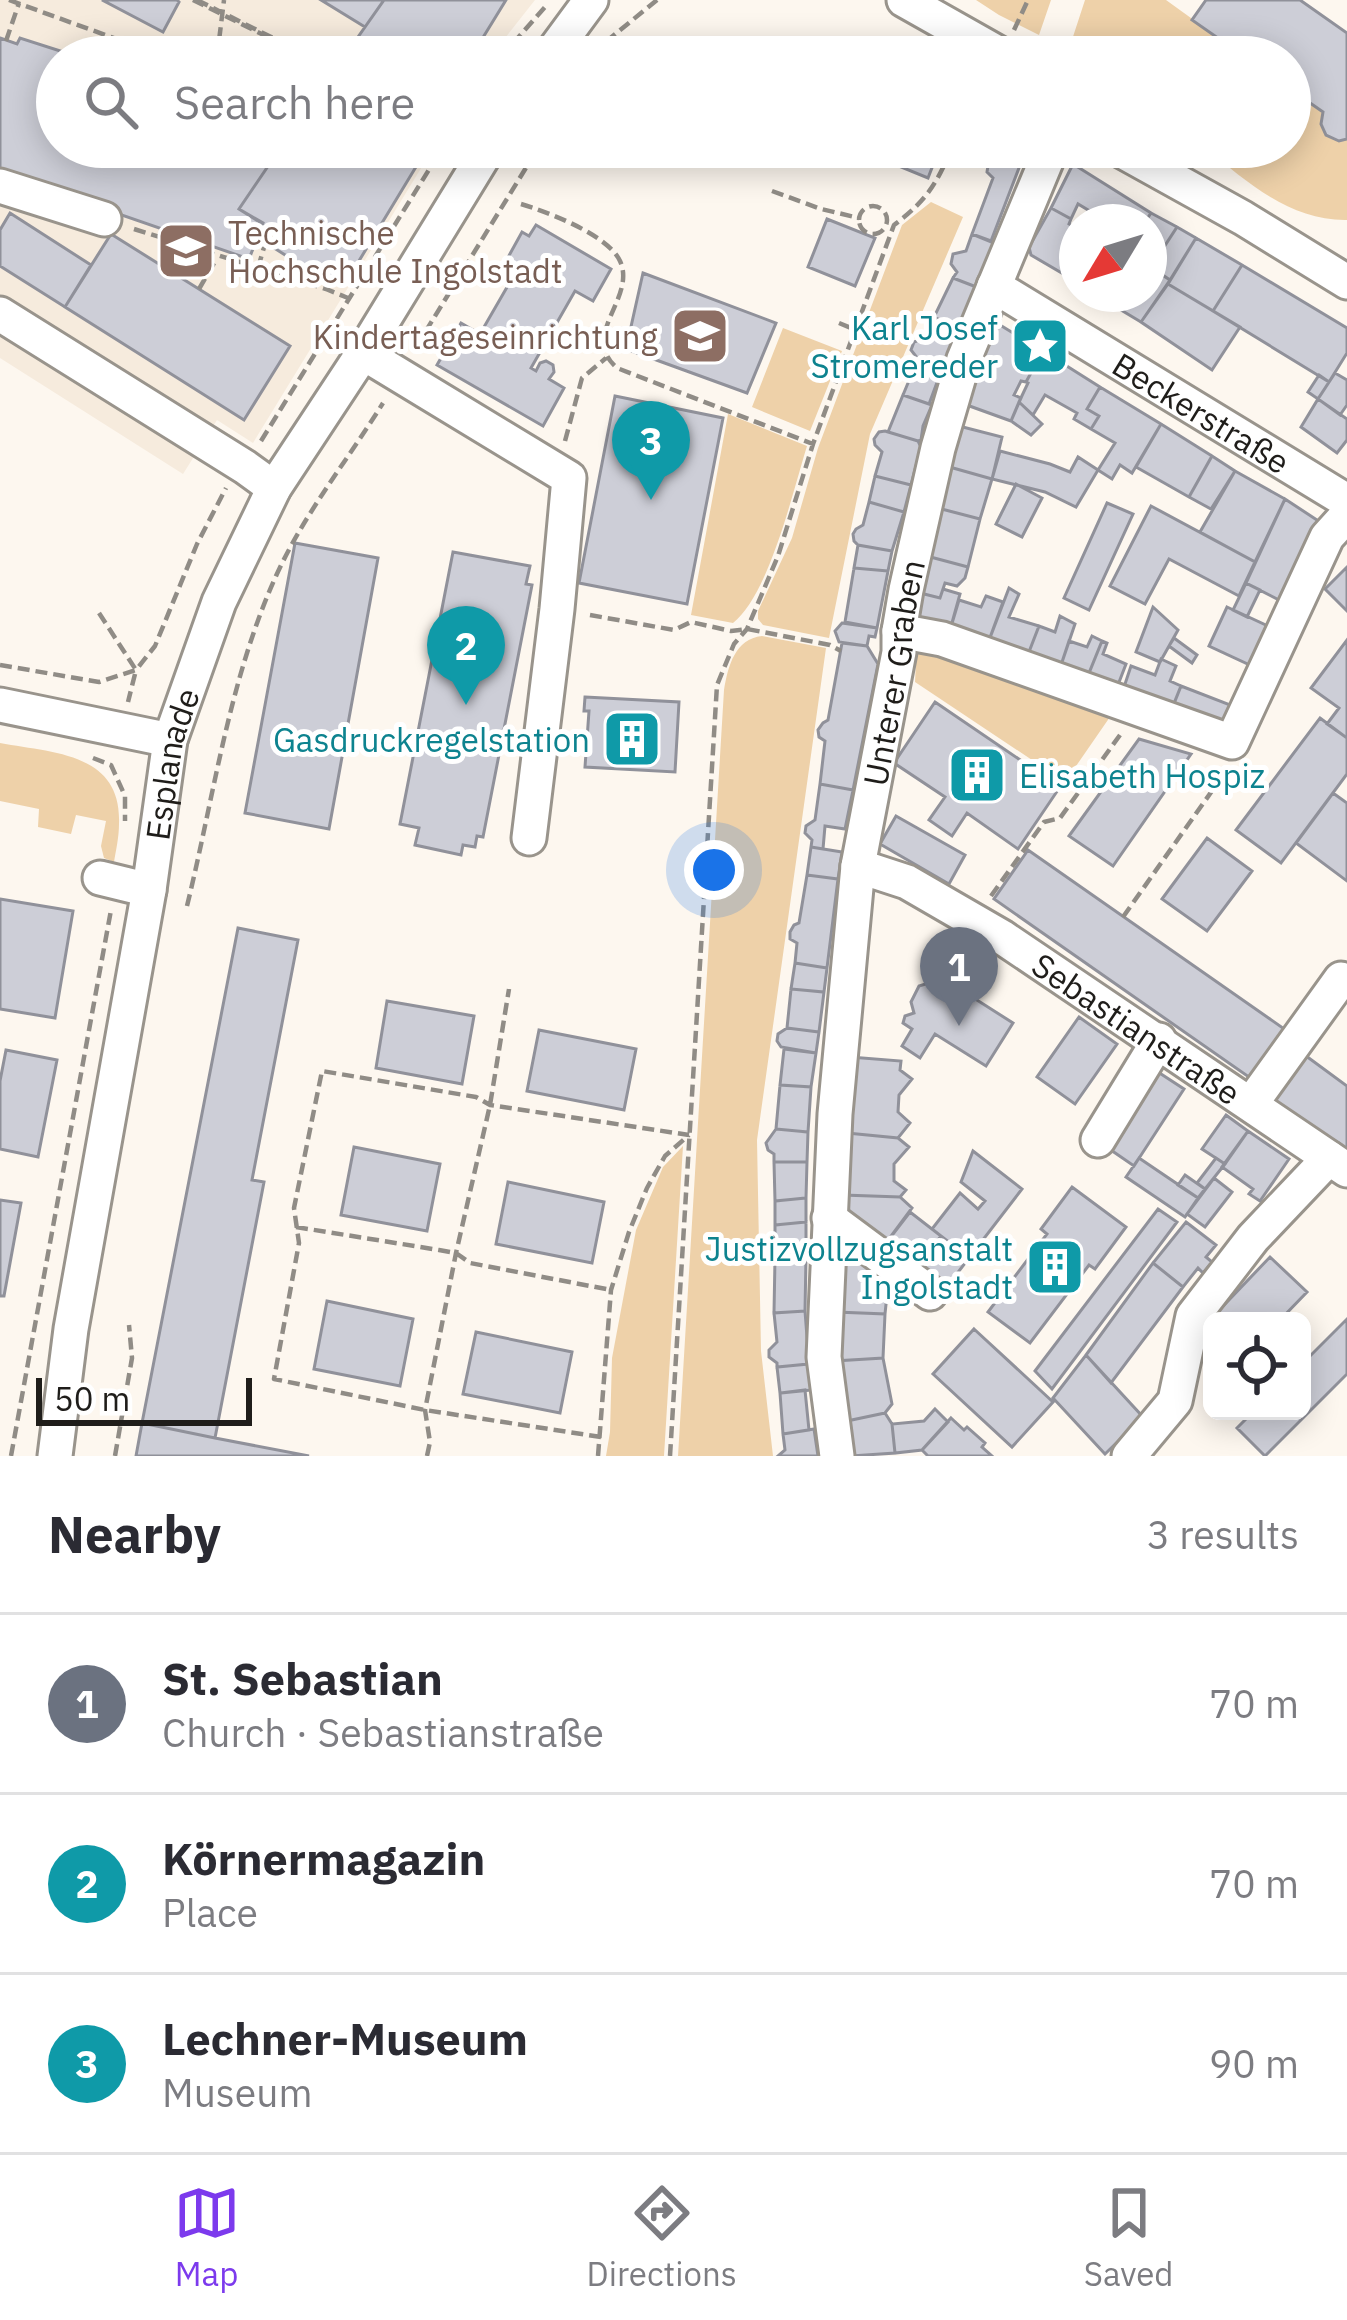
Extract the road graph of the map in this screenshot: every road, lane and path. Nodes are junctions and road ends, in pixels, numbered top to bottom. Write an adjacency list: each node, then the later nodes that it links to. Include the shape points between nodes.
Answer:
1 (9, 0): 8 (path)
2 (195, 0): 9 (path); 14 (path, bridge)
3 (224, 0): 9 (path)
4 (591, 0): 11 (street)
5 (615, 0): 11 (street)
6 (657, 0): 18 (path)
7 (904, 0): 19 (street)
8 (19, 3): 12 (path); 20 (path)
9 (223, 11): 13 (path); 15 (path)
10 (537, 16): 16 (path)
11 (570, 28): 17 (street)
12 (109, 36)
13 (220, 36)
14 (268, 36)
15 (270, 36)
16 (519, 36)
17 (564, 36)
18 (613, 36)
19 (968, 36)
20 (6, 40)
21 (429, 168): 39 (path)
22 (476, 168): 43 (street, Esplanade)
23 (526, 168): 45 (path)
24 (943, 168): 33 (path, via 922,204)
25 (1043, 168): 37 (street, Unterer Graben)
26 (1153, 168): 36 (street)
27 (0, 185): 31 (street)
28 (772, 191): 30 (path)
29 (521, 204): 44 (path, via 611,247 623,265 602,342)
30 (859, 218): 33 (path, via 868,233); 33 (path, via 875,206)
31 (104, 219): 34 (path)
32 (270, 227): 35 (path)
33 (889, 229): 42 (path)
34 (219, 256): 35 (path); 38 (path)
35 (258, 268): 39 (path)
36 (1347, 282)
37 (994, 286): 50 (street, Beckerstraße); 55 (street, Unterer Graben, via 938,448)
38 (199, 289)
39 (348, 298): 47 (path)
40 (0, 314): 47 (street)
41 (839, 323): 42 (path)
42 (856, 330): 46 (path)
43 (363, 352): 45 (street); 49 (street, Esplanade)
44 (606, 358): 46 (path); 48 (path, via 582,378)
45 (400, 375): 48 (street); 67 (path, via 307,515 256,622)
46 (813, 444): 54 (path)
47 (244, 467): 49 (street); 58 (path)
48 (557, 471): 52 (street, via 569,478)
49 (274, 488): 61 (street, Esplanade, via 220,602)
50 (1347, 501)
51 (1347, 515): 62 (street, via 1327,537)
52 (557, 609): 54 (path, via 674,630 692,622); 64 (street)
53 (99, 613): 58 (path)
54 (746, 628): 56 (path); 75 (path, via 717,685)
55 (899, 632): 60 (street, via 942,639); 65 (street, Unterer Graben)
56 (841, 651)
57 (0, 665): 58 (path, via 99,682)
58 (136, 670)
59 (0, 705): 61 (street)
60 (1140, 709): 62 (street); 69 (path)
61 (170, 740): 66 (street, Esplanade)
62 (1232, 742): 68 (path, via 1226,773)
63 (82, 754): 66 (path, via 112,765 125,796)
64 (529, 838)
65 (858, 866): 69 (street, Sebastianstraße, via 907,882); 78 (street, Unterer Graben)
66 (122, 884): 86 (path); 87 (street, Esplanade)
67 (187, 906)
68 (1123, 917)
69 (974, 920): 72 (street, Sebastianstraße)
70 (1341, 979): 73 (street)
71 (508, 989): 74 (path)
72 (1159, 1040): 73 (street, Sebastianstraße); 76 (street)
73 (1251, 1104): 77 (street, Sebastianstraße)
74 (490, 1105): 75 (path); 79 (path, via 322,1071); 80 (path)
75 (689, 1135): 81 (path, via 647,1188); 91 (path)
76 (1098, 1140)
77 (1338, 1164): 93 (street, via 1253,1238 1193,1316 1175,1401)
78 (829, 1218): 82 (street); 92 (street, Unterer Graben, via 824,1357)
79 (296, 1227): 80 (path); 84 (path, via 274,1379)
80 (455, 1253): 81 (path, via 470,1263); 84 (path)
81 (611, 1290): 85 (path)
82 (930, 1293)
83 (129, 1325): 88 (path, via 132,1358)
84 (425, 1410): 85 (path); 89 (path)
85 (601, 1437): 90 (path)
86 (11, 1456)
87 (55, 1456)
88 (115, 1456)
89 (427, 1456)
90 (598, 1456)
91 (670, 1456)
92 (837, 1456)
93 (1129, 1456)

